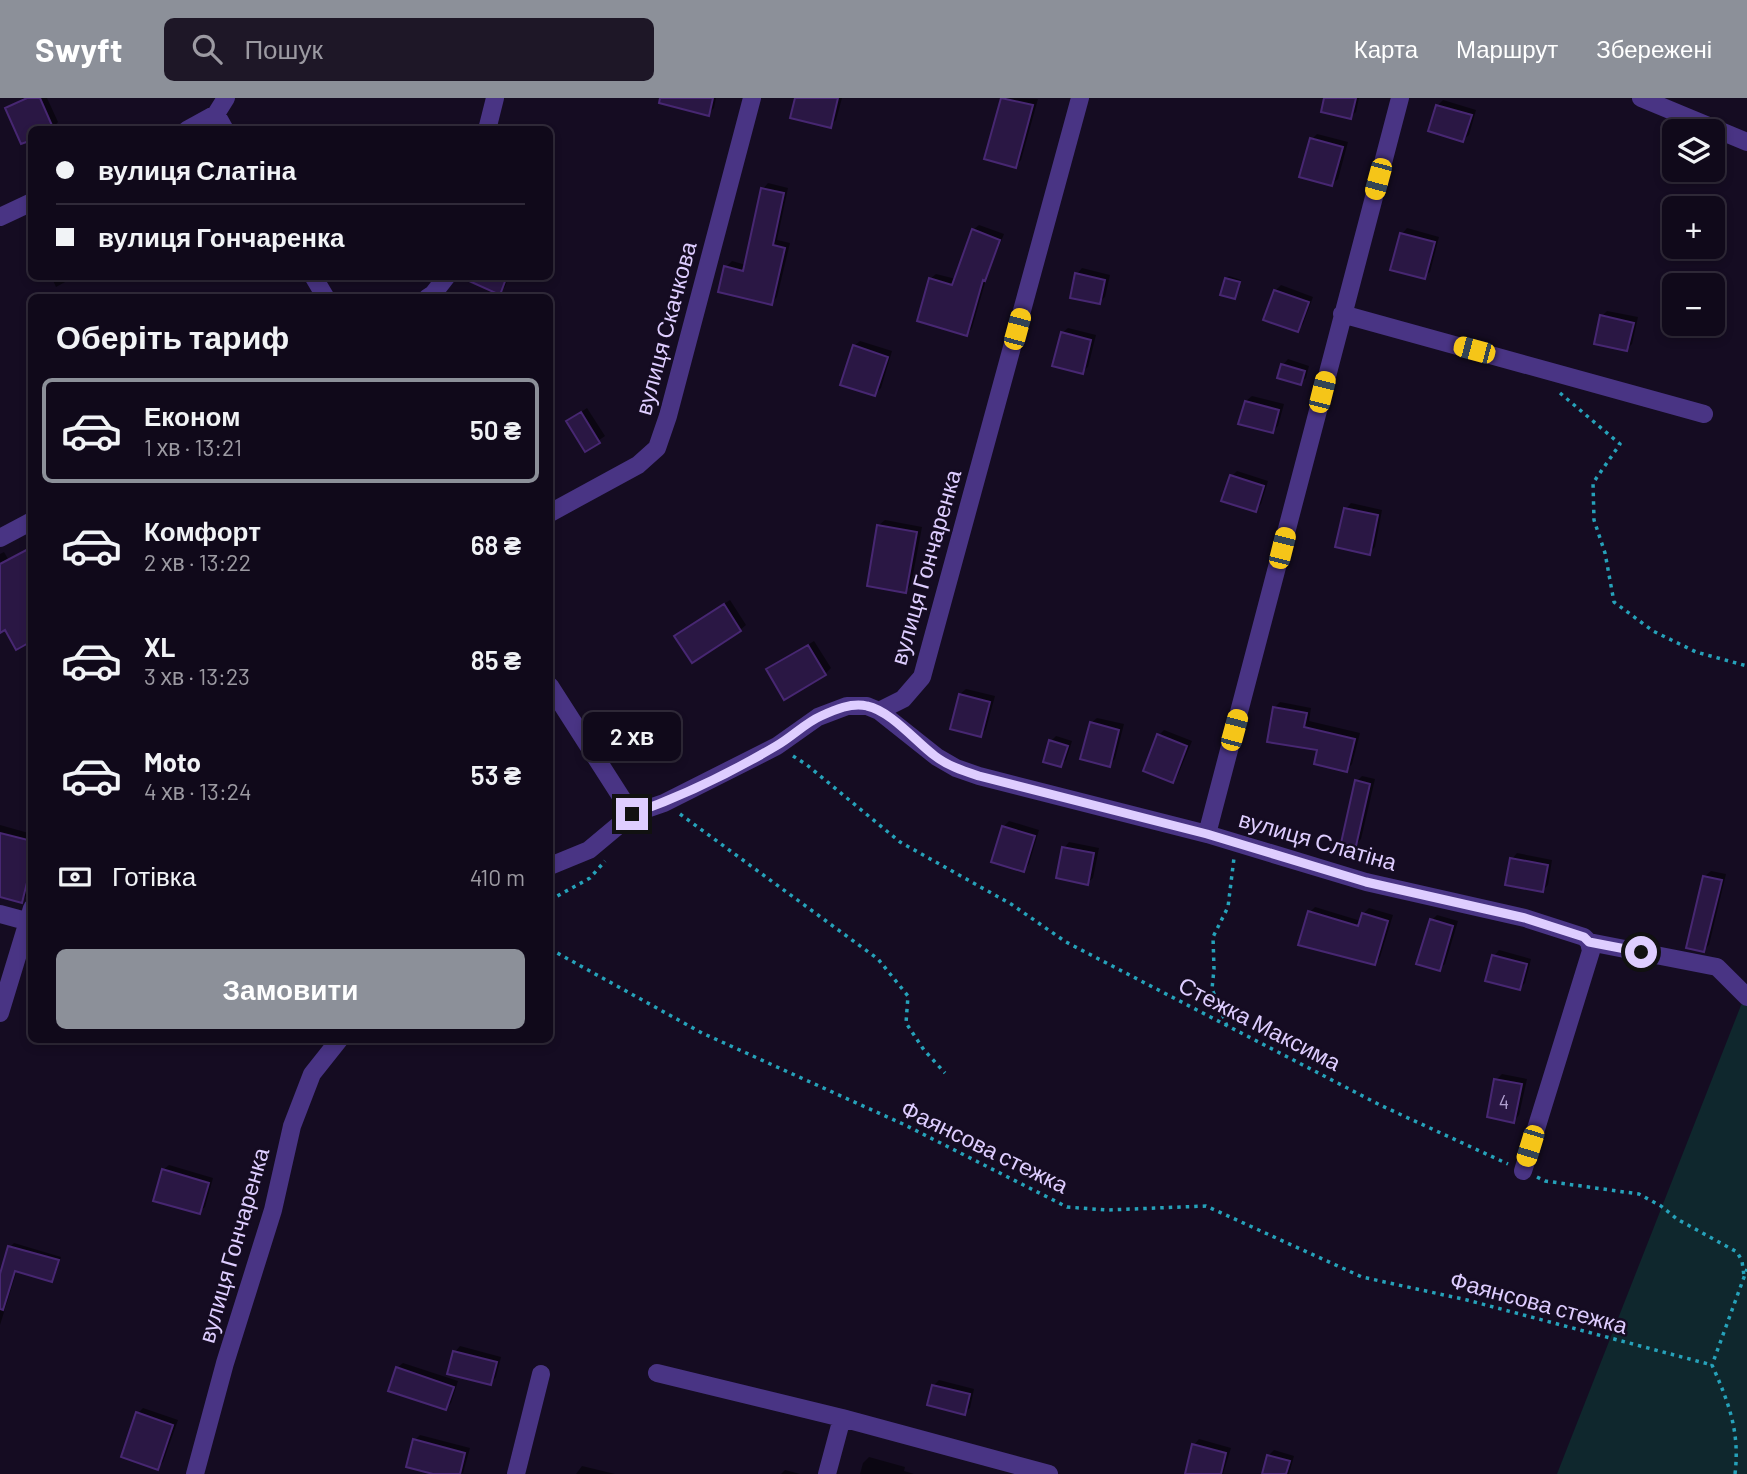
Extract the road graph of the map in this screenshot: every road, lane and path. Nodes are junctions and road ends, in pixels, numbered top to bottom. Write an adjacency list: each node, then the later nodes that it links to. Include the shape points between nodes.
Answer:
1 (226, 98): 7 (street)
2 (495, 98): 8 (street)
3 (752, 98): 17 (street, вулиця Скачкова, via 657,448 638,465)
4 (1080, 98): 22 (street, вулиця Гончаренка, via 922,677 904,699)
5 (1400, 98): 14 (street)
6 (1641, 98): 9 (street)
7 (220, 122)
8 (488, 126)
9 (1747, 142)
10 (28, 204): 11 (street)
11 (0, 217)
12 (444, 280): 13 (street)
13 (433, 294)
14 (1342, 314): 16 (street); 26 (street)
15 (1557, 391): 20 (path, via 1620,444 1593,483 1594,520 1614,602 1653,631 1696,652)
16 (1704, 414)
17 (553, 511)
18 (28, 523): 19 (street)
19 (0, 538)
20 (1747, 666)
21 (553, 691): 25 (street)
22 (879, 711): 23 (street, via 847,706 818,717); 26 (street, вулиця Слатіна, via 956,768)
23 (777, 746): 24 (street); 35 (path, Стежка Максима, via 900,842 1011,904 1066,943)
24 (664, 803): 25 (street); 37 (path, via 878,960 908,996 906,1023)
25 (632, 814): 28 (street, via 589,850)
26 (1207, 834): 27 (street, вулиця Слатіна)
27 (1229, 840): 31 (street, вулиця Слатіна, via 1366,882 1525,918); 35 (path, via 1235,861 1228,907 1213,937 1212,989)
28 (553, 865)
29 (0, 914): 30 (street)
30 (28, 927): 34 (street)
31 (1589, 942): 33 (street, вулиця Слатіна, via 1717,967); 38 (street, via 1591,951)
32 (553, 951): 41 (path, Фаянсова стежка, via 702,1032 903,1124 1067,1207 1206,1206 1362,1277)
33 (1747, 997)
34 (0, 1013)
35 (1227, 1026): 38 (path, Стежка Максима, via 1380,1105)
36 (337, 1043): 45 (street, вулиця Гончаренка, via 312,1074 292,1126 273,1210)
37 (945, 1073)
38 (1523, 1171): 40 (path, Стежка Максима, via 1545,1181 1639,1194 1737,1252)
39 (1747, 1269): 40 (path)
40 (1744, 1276): 41 (path)
41 (1712, 1365): 49 (path, via 1731,1410 1738,1451)
42 (657, 1373): 44 (street)
43 (541, 1374): 46 (street)
44 (842, 1418): 47 (street); 48 (street)
45 (195, 1474)
46 (516, 1474)
47 (827, 1474)
48 (1049, 1474)
49 (1735, 1474)

